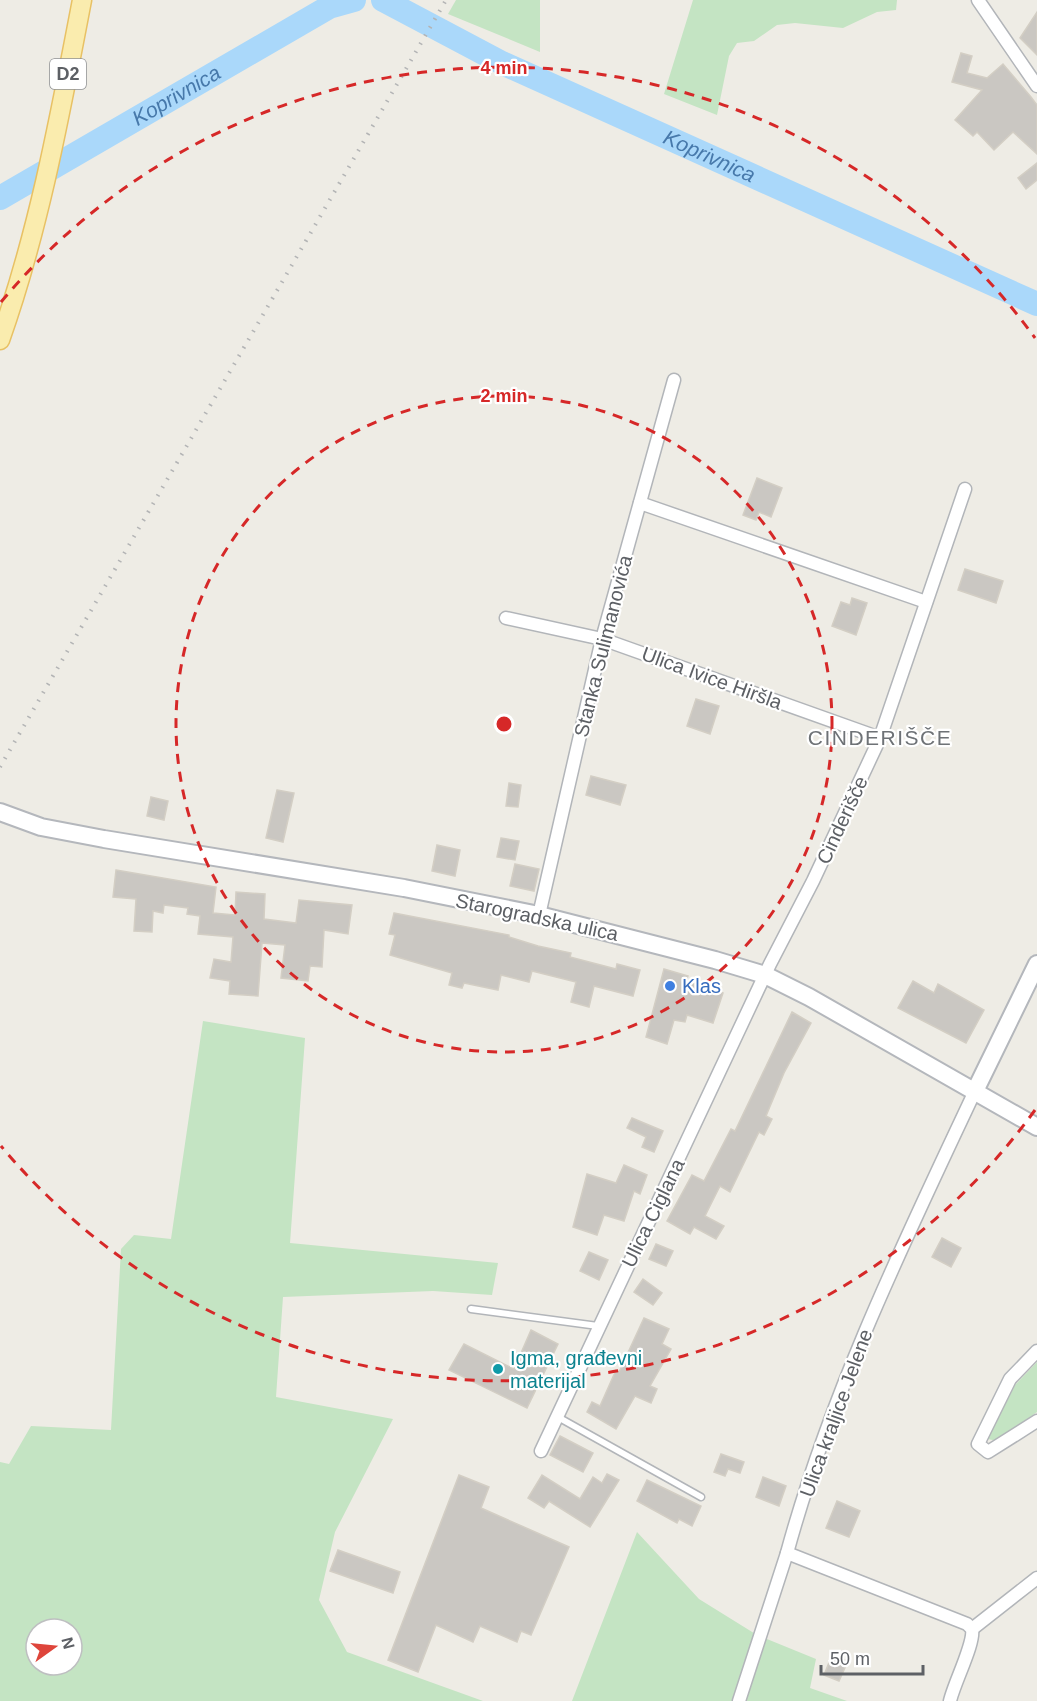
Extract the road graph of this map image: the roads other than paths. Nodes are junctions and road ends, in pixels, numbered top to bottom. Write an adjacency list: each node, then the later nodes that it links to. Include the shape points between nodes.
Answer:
1 (82, 0): 4 (main road, D2, via 42,200)
2 (978, 0): 3 (street)
3 (1037, 86)
4 (0, 340)
5 (674, 380): 7 (street, Stanka Sulimanovića)
6 (966, 489): 8 (street, Cinderišče)
7 (640, 503): 8 (street); 10 (street, Stanka Sulimanovića)
8 (926, 602): 11 (street, Cinderišče)
9 (506, 618): 10 (street, Ulica Ivice Hiršla)
10 (602, 639): 11 (street, Ulica Ivice Hiršla); 13 (street, Stanka Sulimanovića)
11 (880, 738): 15 (street, Cinderišče)
12 (0, 812): 13 (main road, Starogradska ulica, via 41,827 404,888)
13 (539, 915): 15 (main road, Starogradska ulica)
14 (1037, 964): 16 (main road)
15 (765, 975): 16 (main road, Starogradska ulica); 19 (street, Ulica Ciglana)
16 (975, 1091): 17 (main road, Starogradska ulica); 25 (street, Ulica kraljice Jelene, via 879,1295)
17 (1037, 1127)
18 (471, 1309): 19 (lane)
19 (598, 1326): 21 (street, Ulica Ciglana)
20 (1037, 1351): 22 (street, via 1010,1379 978,1444 988,1452)
21 (556, 1415): 23 (street, Ulica Ciglana); 24 (lane)
22 (1037, 1421)
23 (541, 1451)
24 (701, 1497)
25 (787, 1553): 27 (street, via 962,1621); 28 (street, Ulica kraljice Jelene)
26 (1037, 1578): 27 (street)
27 (972, 1629): 29 (street, via 972,1642)
28 (739, 1701)
29 (950, 1701)

